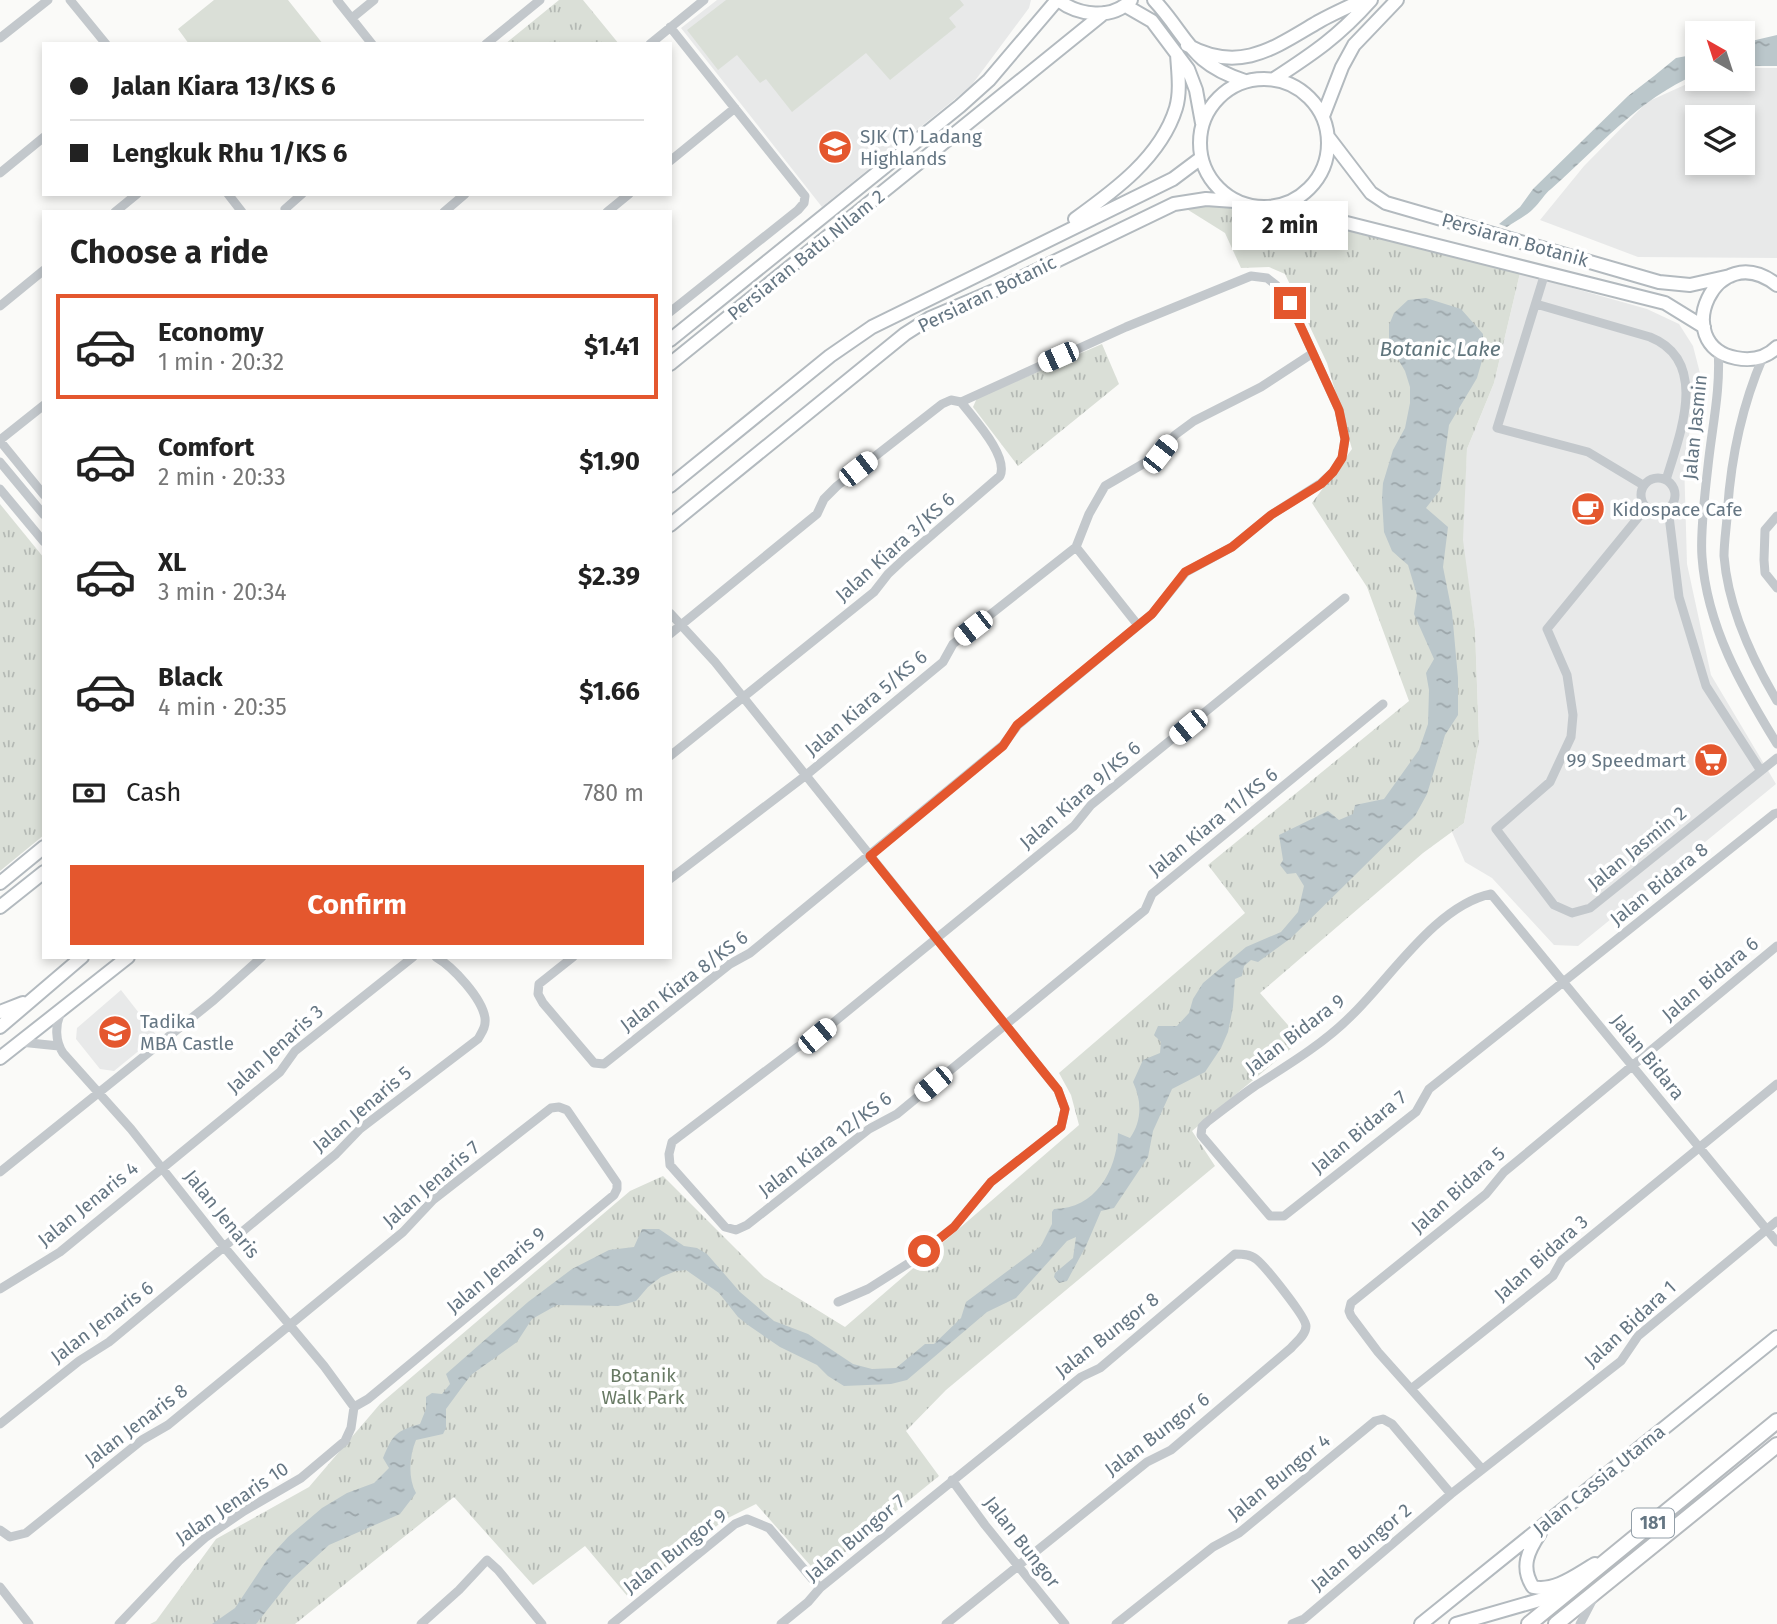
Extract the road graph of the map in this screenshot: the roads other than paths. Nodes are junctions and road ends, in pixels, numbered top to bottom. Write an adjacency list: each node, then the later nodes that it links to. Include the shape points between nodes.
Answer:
1 (48, 0): 16 (street)
2 (70, 0): 17 (street)
3 (337, 0): 14 (street)
4 (374, 0): 14 (street)
5 (540, 0): 19 (street)
6 (704, 0): 15 (street)
7 (1058, 0): 13 (main road, via 1084,13); 32 (main road, Persiaran Batu Nilam 2, via 989,80)
8 (1363, 0): 21 (main road, via 1268,51 1230,59)
9 (1371, 0): 22 (main road, via 1321,49)
10 (1397, 0): 25 (main road, via 1354,45)
11 (1129, 3): 13 (main road); 21 (main road)
12 (1160, 3): 21 (main road)
13 (1104, 13): 40 (main road, Persiaran Batu Nilam 2)
14 (352, 18): 18 (street)
15 (670, 27): 20 (street); 24 (street)
16 (0, 38)
17 (104, 42)
18 (370, 42)
19 (488, 42)
20 (652, 42)
21 (1182, 50): 23 (main road); 26 (main road); 46 (main road, via 1176,106 1166,132 1132,173)
22 (1274, 79): 23 (main road); 25 (main road, via 1303,92)
23 (1245, 81): 26 (main road, via 1218,97)
24 (735, 108): 30 (street); 53 (street, via 805,195 804,203)
25 (1323, 116): 27 (main road)
26 (1202, 123): 29 (main road)
27 (1329, 138): 39 (main road, via 1321,173 1303,194); 49 (main road, Persiaran Botanik, via 1371,193 1386,203 1659,282 1690,285)
28 (42, 139): 31 (street)
29 (1200, 158): 38 (main road, via 1213,183); 46 (main road, Persiaran Botanic, via 1173,179)
30 (672, 159)
31 (0, 173)
32 (851, 194): 40 (main road); 55 (main road, Persiaran Batu Nilam 2)
33 (135, 196): 41 (street)
34 (230, 196): 42 (street)
35 (300, 196): 43 (street)
36 (463, 196): 44 (street)
37 (627, 196): 45 (street)
38 (1234, 201): 39 (main road, via 1256,207); 74 (main road, Persiaran Botanic, via 1174,204 930,318)
39 (1279, 206): 48 (main road, Persiaran Botanik)
40 (863, 208): 60 (main road, Persiaran Batu Nilam 2)
41 (118, 210)
42 (240, 210)
43 (286, 210)
44 (446, 210)
45 (609, 210)
46 (1049, 238): 66 (main road, Persiaran Botanic, via 848,342)
47 (42, 272): 52 (street)
48 (1545, 273): 51 (street); 54 (main road, Persiaran Botanik, via 1665,303)
49 (1730, 276): 50 (main road, Persiaran Botanik, via 1754,273); 54 (main road, via 1719,282 1705,302)
50 (1777, 284)
51 (1536, 304): 65 (street, via 1650,337 1674,352 1686,376 1686,389); 67 (street, via 1497,428 1588,452)
52 (0, 306)
53 (672, 310)
54 (1704, 327): 57 (main road)
55 (672, 338)
56 (1777, 347): 59 (main road)
57 (1718, 349): 59 (main road, via 1739,359); 86 (street, Jalan Jasmin, via 1720,372 1707,468 1702,557 1713,616 1738,679)
58 (1313, 353): 61 (street, Jalan Kiara 8/KS 6, via 1290,303 1276,285 1267,278 1251,276); 76 (street, via 1261,387 1194,421 1160,454 1105,486); 80 (street, Jalan Kiara 8/KS 6, via 1339,410 1345,439 1342,458 1333,472 1232,547 1185,572 1163,602)
59 (1763, 357): 84 (street, Jalan Jasmin, via 1751,385 1730,471 1724,555 1735,609 1758,669)
60 (672, 362)
61 (961, 402): 81 (street, Jalan Kiara 8/KS 6, via 942,404 837,486 817,513); 83 (street, Jalan Kiara 3/KS 6, via 1001,457 1000,476 904,559 874,592)
62 (42, 407): 63 (street)
63 (0, 441): 69 (street)
64 (0, 462): 72 (street)
65 (1666, 480): 67 (street, via 1652,479); 71 (street, via 1675,496)
66 (672, 484)
67 (1643, 485): 70 (street, via 1640,496)
68 (0, 489): 75 (street)
69 (42, 493)
70 (1646, 508): 71 (street); 89 (street, Jalan Jasmin 2, via 1547,629 1567,675 1571,737 1550,782 1496,829 1554,905 1572,913 1590,908)
71 (1668, 509): 89 (street, via 1679,597 1706,686)
72 (42, 513)
73 (1777, 516): 77 (street, via 1765,530 1765,573)
74 (672, 523)
75 (42, 540)
76 (1076, 547): 80 (street); 90 (street, Jalan Kiara 5/KS 6, via 953,644 943,662)
77 (1776, 586)
78 (1345, 598): 99 (street, Jalan Kiara 9/KS 6, via 1091,805 1074,827)
79 (672, 615): 81 (street)
80 (1138, 624): 93 (street, Jalan Kiara 8/KS 6, via 1017,725 1003,746)
81 (681, 626): 82 (street, Jalan Kiara 8/KS 6); 83 (street)
82 (672, 633)
83 (743, 697): 87 (street, Jalan Kiara 3/KS 6); 90 (street)
84 (1777, 701)
85 (1383, 704): 111 (street, Jalan Kiara 11/KS 6, via 1152,894 1145,910)
86 (1777, 744)
87 (672, 754)
88 (1777, 758): 89 (street, Jalan Jasmin 2)
89 (1761, 771)
90 (805, 776): 93 (street); 95 (street, Jalan Kiara 5/KS 6)
91 (1777, 813): 107 (street, Jalan Bidara 8)
92 (42, 850): 96 (main road)
93 (870, 856): 99 (street); 106 (street, Jalan Kiara 8/KS 6, via 604,1065 594,1063 538,994 540,985)
94 (42, 874): 98 (main road)
95 (672, 877)
96 (0, 883)
97 (1491, 894): 107 (street, Jalan Bidara); 124 (street, Jalan Bidara 9, via 1462,906 1437,925 1350,1017 1202,1127 1203,1139)
98 (0, 907)
99 (935, 937): 111 (street); 121 (street, Jalan Kiara 9/KS 6, via 817,1036 673,1142)
100 (1777, 946): 116 (street, Jalan Bidara 6)
101 (80, 959): 108 (main road)
102 (125, 959): 109 (main road)
103 (260, 959): 118 (street)
104 (410, 959): 122 (street, Jalan Jenaris 3)
105 (439, 959): 128 (street, Jalan Jenaris 5, via 467,985 483,1011 486,1021 478,1039 360,1129)
106 (571, 959)
107 (1564, 983): 116 (street, Jalan Bidara); 124 (street, Jalan Bidara 7, via 1429,1090 1416,1112 1284,1216 1270,1216)
108 (33, 999): 110 (main road); 112 (main road)
109 (64, 1007): 113 (main road); 114 (street, via 57,1021)
110 (0, 1012)
111 (1005, 1024): 121 (street, Jalan Kiara 12/KS 6, via 897,1114 869,1129 736,1230 724,1227); 131 (street, via 1058,1090 1065,1109 1061,1127 991,1182 954,1227 909,1263)
112 (0, 1027)
113 (20, 1042): 114 (street); 115 (main road)
114 (59, 1046): 118 (street, Jalan Jenaris)
115 (0, 1058)
116 (1633, 1065): 120 (street, Jalan Bidara); 134 (street, Jalan Bidara 5, via 1504,1172 1486,1195 1352,1303 1351,1316)
117 (1777, 1084): 120 (street, Jalan Bidara 3)
118 (99, 1093): 122 (street, Jalan Jenaris); 123 (street)
119 (592, 1145): 132 (street, Jalan Jenaris 7, via 567,1110 551,1108 433,1200 403,1232); 135 (street, Jalan Jenaris 9, via 617,1183 614,1195)
120 (1700, 1148): 126 (street, Jalan Bidara); 134 (street, Jalan Bidara 3, via 1562,1260 1553,1276)
121 (670, 1165)
122 (161, 1167): 128 (street, Jalan Jenaris); 130 (street, Jalan Jenaris 4, via 60,1252)
123 (0, 1172)
124 (1241, 1184)
125 (1777, 1220): 126 (street, Jalan Bidara 1)
126 (1766, 1229): 127 (street, Jalan Bidara); 139 (street, Jalan Bidara 1, via 1638,1336 1621,1360)
127 (1777, 1242)
128 (225, 1248): 132 (street, Jalan Jenaris); 137 (street, Jalan Jenaris 6)
129 (1282, 1288): 140 (street, Jalan Bungor 8, via 1255,1258 1235,1254 1100,1368 1081,1377); 145 (street, Jalan Bungor 6, via 1305,1321 1304,1334 1171,1450 1147,1462)
130 (0, 1289)
131 (838, 1302)
132 (289, 1325): 135 (street, Jalan Jenaris); 143 (street, Jalan Jenaris 8, via 26,1533 10,1536)
133 (1777, 1336): 142 (main road, Jalan Cassia Utama)
134 (1411, 1389): 139 (street)
135 (354, 1407): 151 (street, Jalan Jenaris 10, via 345,1441 300,1478 206,1537)
136 (1777, 1421): 144 (main road, 181)
137 (0, 1424)
138 (1777, 1445): 148 (main road, 181)
139 (1482, 1469): 141 (street, Jalan Bidara 1)
140 (952, 1480): 145 (street, Jalan Bungor); 147 (street, Jalan Bungor 7)
141 (1451, 1494): 158 (street, Jalan Bungor 4, via 1392,1424 1375,1421 1239,1533 1213,1547); 159 (street, Jalan Bungor 2, via 1304,1619)
142 (1545, 1523): 144 (main road, via 1526,1567 1533,1587 1545,1590 1558,1585); 160 (main road, Jalan Cassia Utama)
143 (0, 1530)
144 (1624, 1546): 149 (main road, 181)
145 (1018, 1566): 156 (street, Jalan Bungor 6); 157 (street, Jalan Bungor)
146 (0, 1587): 150 (street)
147 (820, 1588): 154 (street, Jalan Bungor 9, via 769,1528 747,1519); 155 (street, Jalan Bungor 7)
148 (1598, 1589): 163 (main road, 181); 164 (street)
149 (1568, 1592): 161 (main road); 162 (main road, 181)
150 (29, 1624)
151 (119, 1624)
152 (421, 1624): 153 (street, via 487,1560)
153 (542, 1624)
154 (612, 1624)
155 (781, 1624)
156 (946, 1624)
157 (1065, 1624)
158 (1116, 1624)
159 (1292, 1624)
160 (1421, 1624)
161 (1456, 1624)
162 (1529, 1624)
163 (1556, 1624)
164 (1580, 1624)

